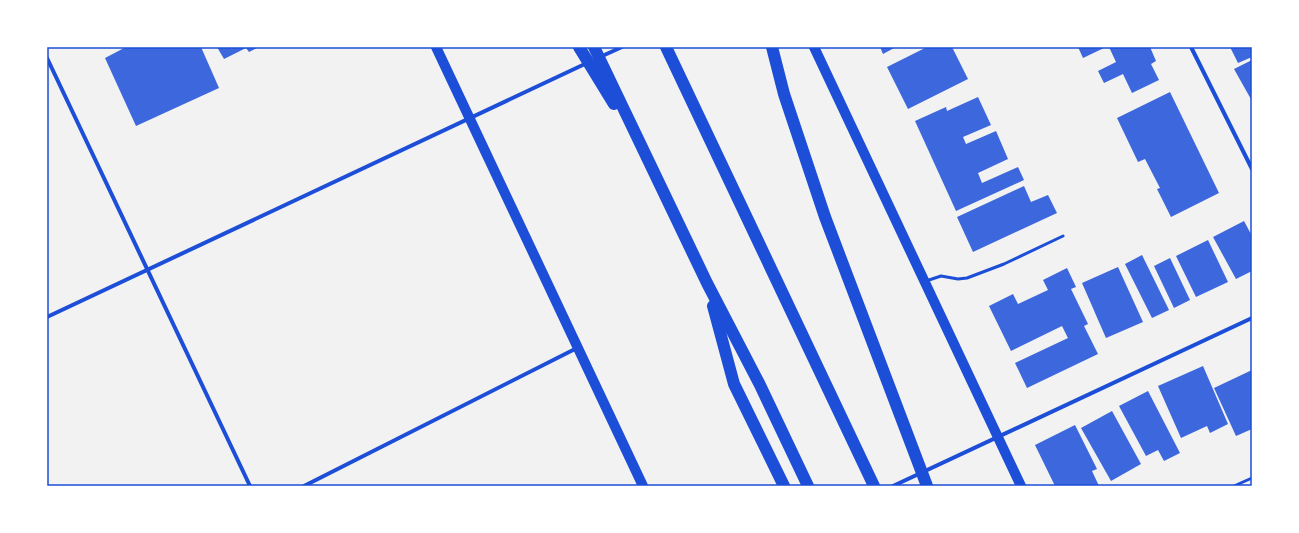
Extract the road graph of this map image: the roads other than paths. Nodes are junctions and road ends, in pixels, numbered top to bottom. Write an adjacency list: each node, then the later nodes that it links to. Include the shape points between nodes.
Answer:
1 (436, 47): 10 (main road)
2 (579, 47): 11 (highway)
3 (594, 47): 11 (highway)
4 (622, 47): 10 (street)
5 (666, 47): 27 (highway)
6 (772, 47): 29 (highway, via 784,94 822,210)
7 (814, 47): 15 (main road)
8 (1191, 47): 12 (street)
9 (47, 58): 14 (street)
10 (470, 119): 14 (street); 19 (main road)
11 (647, 158): 16 (highway)
12 (1252, 169)
13 (1063, 236): 15 (lane, via 1004,264 967,278 941,276)
14 (148, 270): 17 (street); 22 (street)
15 (924, 281): 20 (main road)
16 (707, 283): 25 (highway, via 734,384); 26 (highway, via 760,385)
17 (47, 317)
18 (1252, 318): 20 (street)
19 (578, 348): 23 (street); 24 (main road)
20 (998, 437): 28 (street); 30 (main road)
21 (1252, 478): 31 (lane)
22 (250, 486)
23 (304, 486)
24 (643, 486)
25 (784, 486)
26 (808, 486)
27 (874, 486)
28 (893, 486)
29 (927, 486)
30 (1021, 486)
31 (1234, 486)

